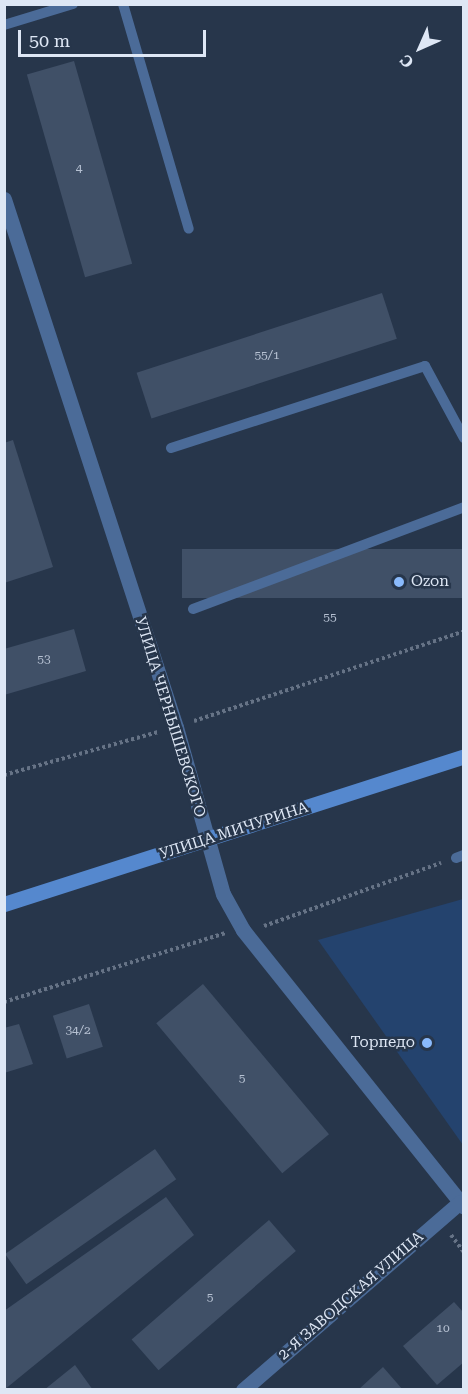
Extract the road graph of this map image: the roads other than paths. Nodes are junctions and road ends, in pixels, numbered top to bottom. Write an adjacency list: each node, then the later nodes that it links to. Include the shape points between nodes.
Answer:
1 (73, 4): 3 (lane)
2 (123, 4): 5 (lane)
3 (4, 25)
4 (4, 199): 11 (street, УЛИЦА ЧЕРНЫШЕВСКОГО, via 176,727)
5 (189, 229)
6 (464, 438): 7 (lane, via 425,366)
7 (171, 448)
8 (464, 507): 9 (lane)
9 (193, 609)
10 (464, 756): 11 (main road, УЛИЦА МИЧУРИНА)
11 (208, 839): 12 (main road, УЛИЦА МИЧУРИНА); 13 (street, УЛИЦА ЧЕРНЫШЕВСКОГО, via 223,894 243,930)
12 (4, 904)
13 (462, 1204): 14 (street, 2-Я ЗАВОДСКАЯ УЛИЦА)
14 (243, 1389)

